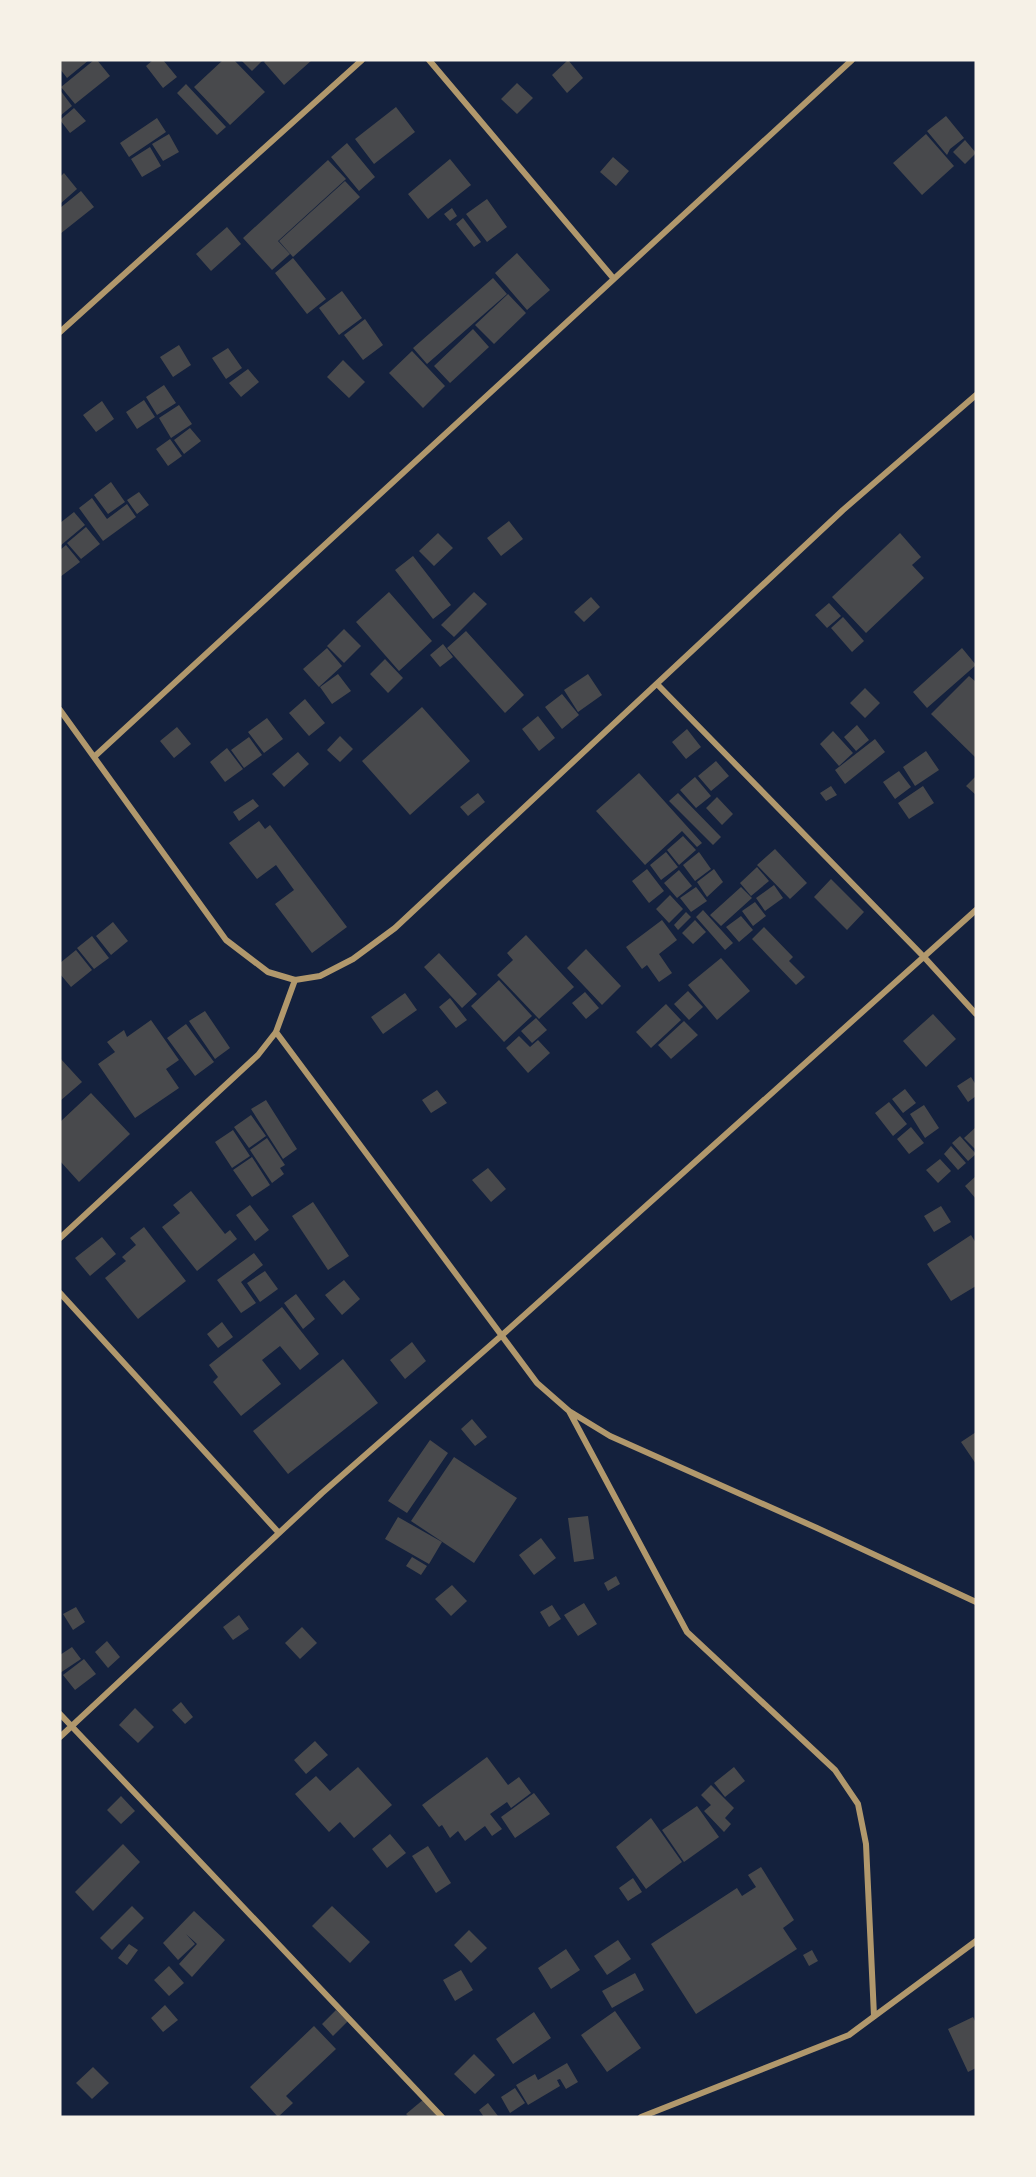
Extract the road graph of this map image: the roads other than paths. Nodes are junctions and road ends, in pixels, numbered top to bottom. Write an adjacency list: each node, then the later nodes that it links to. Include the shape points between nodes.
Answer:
1 (362, 60): 5 (street)
2 (429, 60): 4 (street)
3 (852, 60): 4 (street)
4 (614, 279): 9 (street)
5 (60, 332)
6 (976, 395): 7 (street, via 843,510)
7 (657, 684): 11 (street); 12 (street, via 395,928 353,959 320,976)
8 (60, 710): 9 (street)
9 (94, 757): 12 (street, via 226,940 268,972)
10 (976, 910): 11 (street)
11 (924, 957): 13 (street); 17 (street)
12 (295, 980): 14 (street)
13 (976, 1014)
14 (276, 1032): 15 (street, via 258,1055); 17 (street)
15 (60, 1238)
16 (60, 1293): 19 (street)
17 (501, 1336): 18 (street, via 537,1383); 19 (street)
18 (569, 1411): 20 (street, via 610,1436); 25 (street, via 687,1632 835,1770 858,1804 866,1844)
19 (279, 1533): 22 (street)
20 (976, 1602)
21 (60, 1714): 22 (street)
22 (72, 1726): 23 (street); 26 (street)
23 (60, 1737)
24 (976, 1941): 25 (street)
25 (874, 2016): 27 (street, via 849,2035)
26 (442, 2117)
27 (641, 2117)

